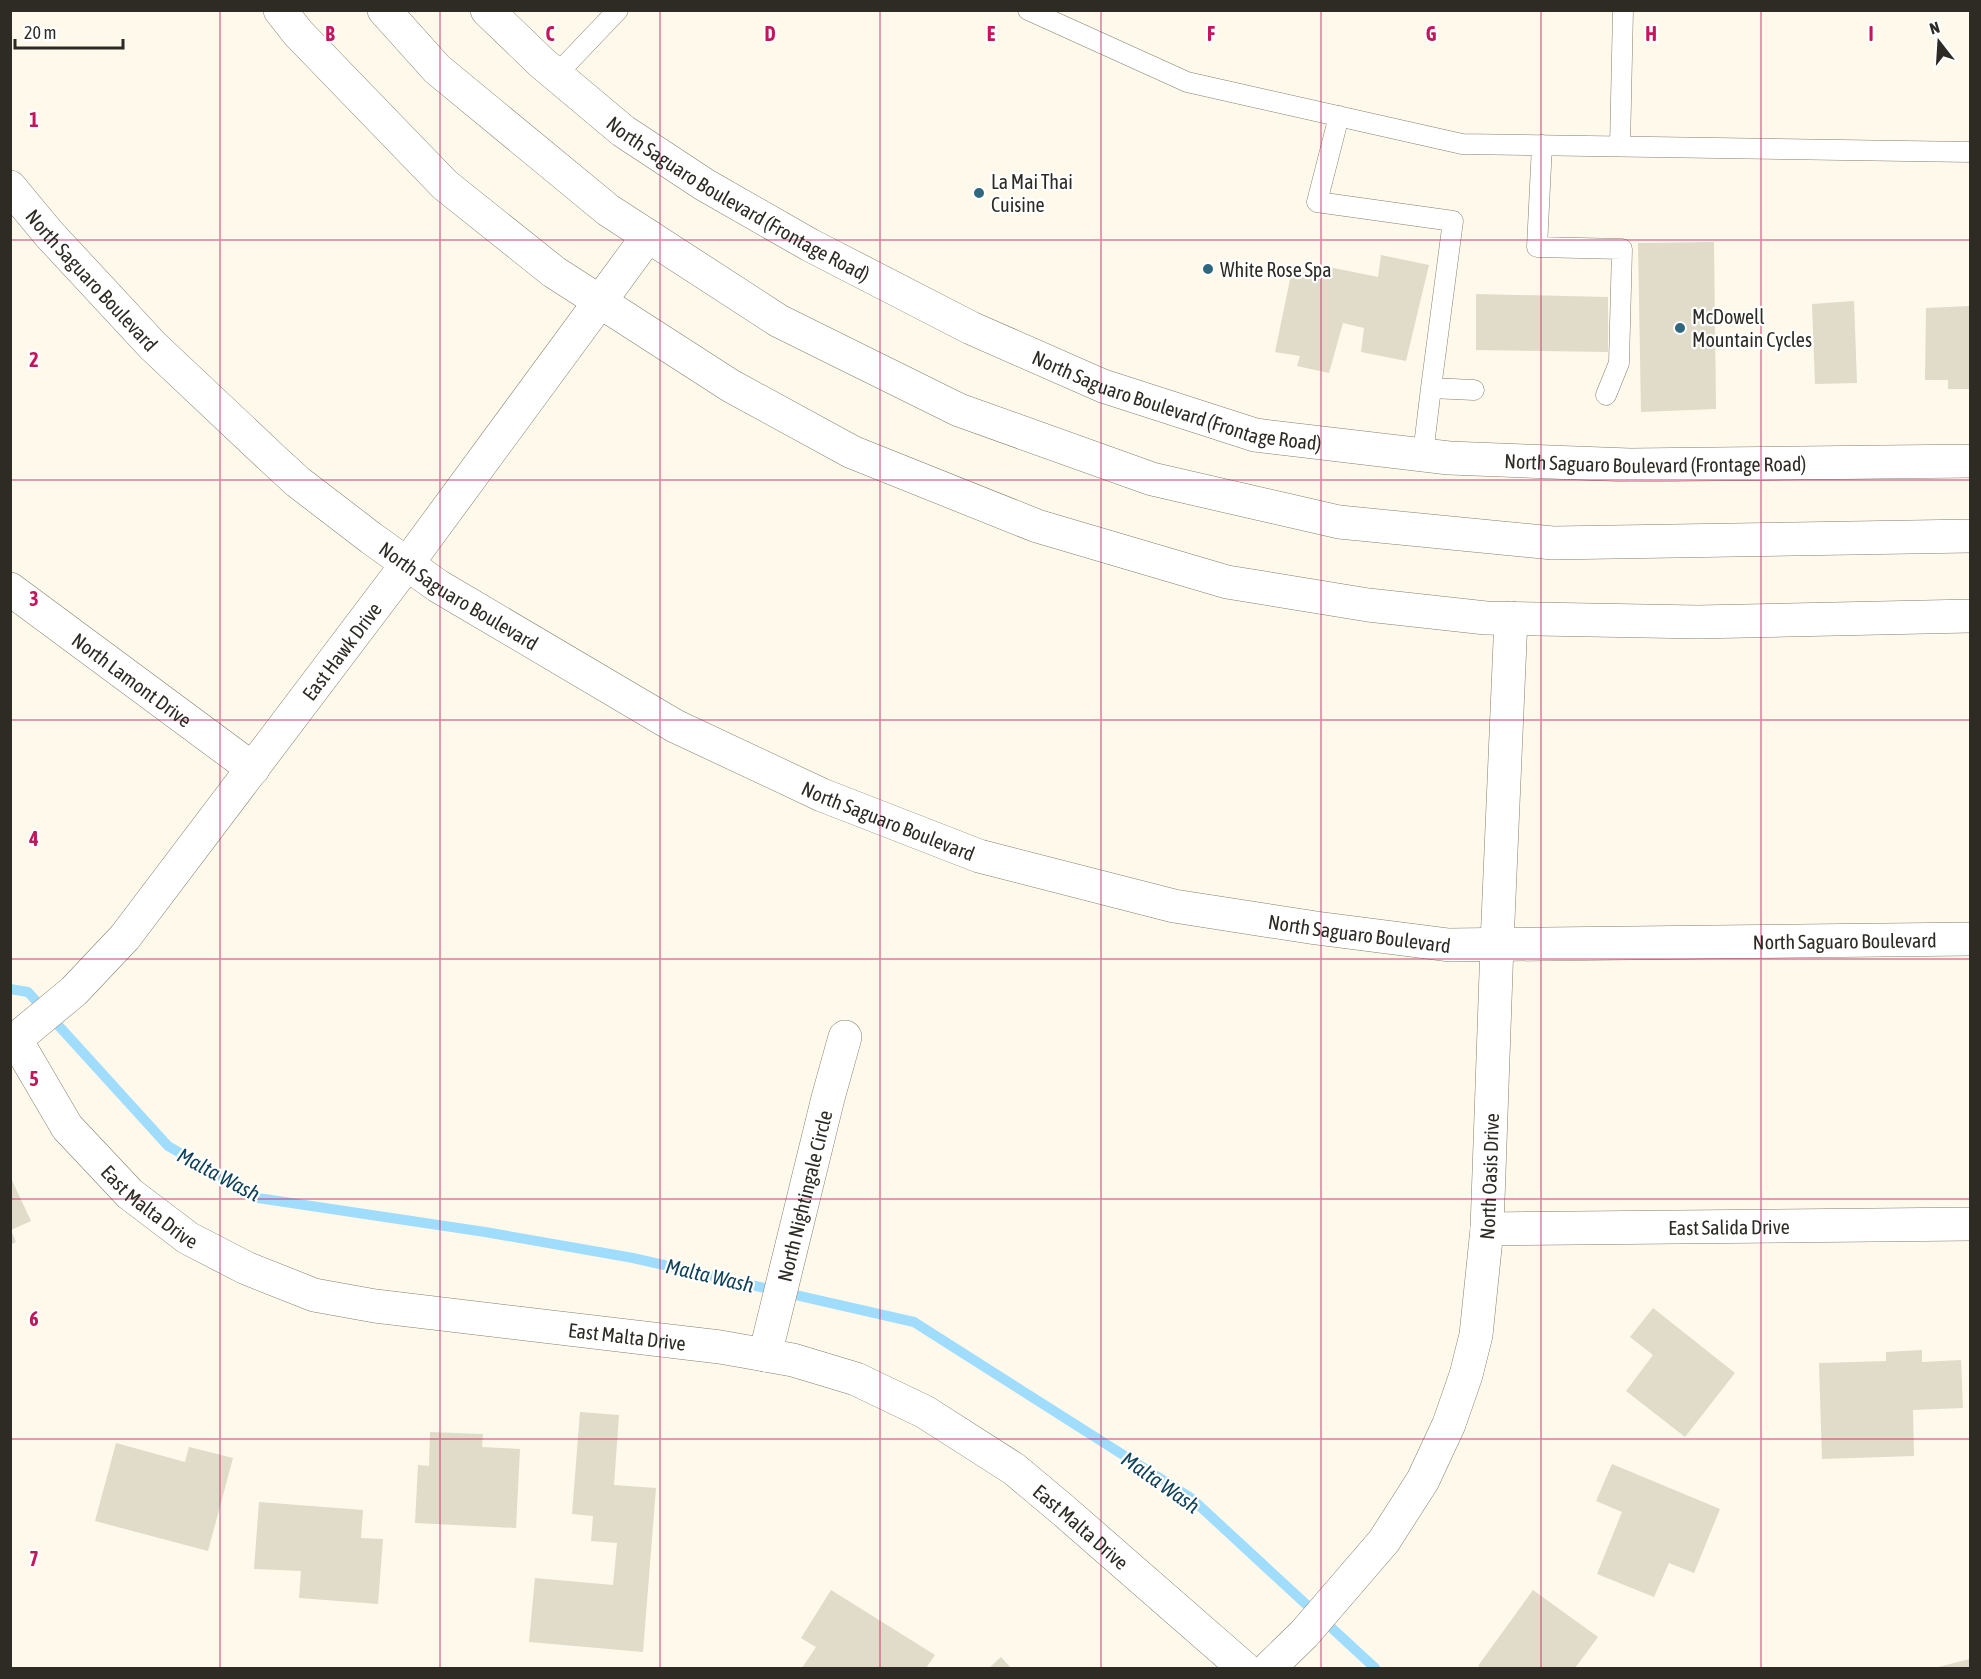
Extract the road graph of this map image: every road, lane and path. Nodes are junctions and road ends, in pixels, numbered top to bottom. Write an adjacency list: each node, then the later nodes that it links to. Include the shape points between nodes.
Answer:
1 (280, 10): 14 (street, via 445,185 554,272)
2 (384, 10): 13 (street, via 437,69 608,210)
3 (487, 10): 7 (street, North Saguaro Boulevard (Frontage Road))
4 (618, 10): 7 (lane)
5 (1028, 10): 8 (lane, via 1187,82)
6 (1623, 10): 10 (lane)
7 (557, 74): 18 (street, North Saguaro Boulevard (Frontage Road), via 624,131 705,185 810,245 971,328 1103,386 1255,435)
8 (1339, 116): 9 (lane, via 1462,144); 15 (lane, via 1317,202 1453,221)
9 (1542, 146): 10 (lane); 17 (lane, via 1537,247 1622,249 1619,363)
10 (1620, 146): 11 (lane)
11 (1971, 152)
12 (10, 187): 21 (street, North Saguaro Boulevard, via 153,346 298,482)
13 (648, 236): 14 (street, East Hawk Drive); 20 (street, via 779,321 959,410 1152,479 1328,519 1553,543)
14 (600, 301): 21 (street, East Hawk Drive); 24 (street, via 731,386 852,452 1037,526 1227,582 1368,606)
15 (1431, 388): 16 (lane); 18 (lane)
16 (1474, 390)
17 (1606, 395)
18 (1423, 454): 19 (street, North Saguaro Boulevard (Frontage Road), via 1630,465)
19 (1971, 461)
20 (1971, 536)
21 (407, 564): 25 (street, East Hawk Drive); 27 (street, North Saguaro Boulevard, via 675,726 822,795 979,856 1174,906 1449,945)
22 (10, 589): 25 (street, North Lamont Drive)
23 (1971, 616): 24 (street, via 1698,622)
24 (1511, 618): 27 (street, North Oasis Drive)
25 (253, 769): 29 (street, East Hawk Drive, via 125,937 74,991)
26 (1971, 939): 27 (street, North Saguaro Boulevard)
27 (1497, 944): 31 (street, North Oasis Drive)
28 (845, 1037): 32 (street, North Nightingale Circle)
29 (13, 1042): 32 (street, East Malta Drive, via 67,1127 130,1194 189,1238 246,1268 314,1295 375,1306)
30 (1971, 1224): 31 (street, East Salida Drive)
31 (1487, 1229): 34 (street, North Oasis Drive, via 1476,1335 1466,1375 1424,1480 1384,1540 1304,1634)
32 (765, 1355): 33 (street, East Malta Drive, via 856,1378 969,1439 1064,1510)
33 (1244, 1668)
34 (1269, 1668)

